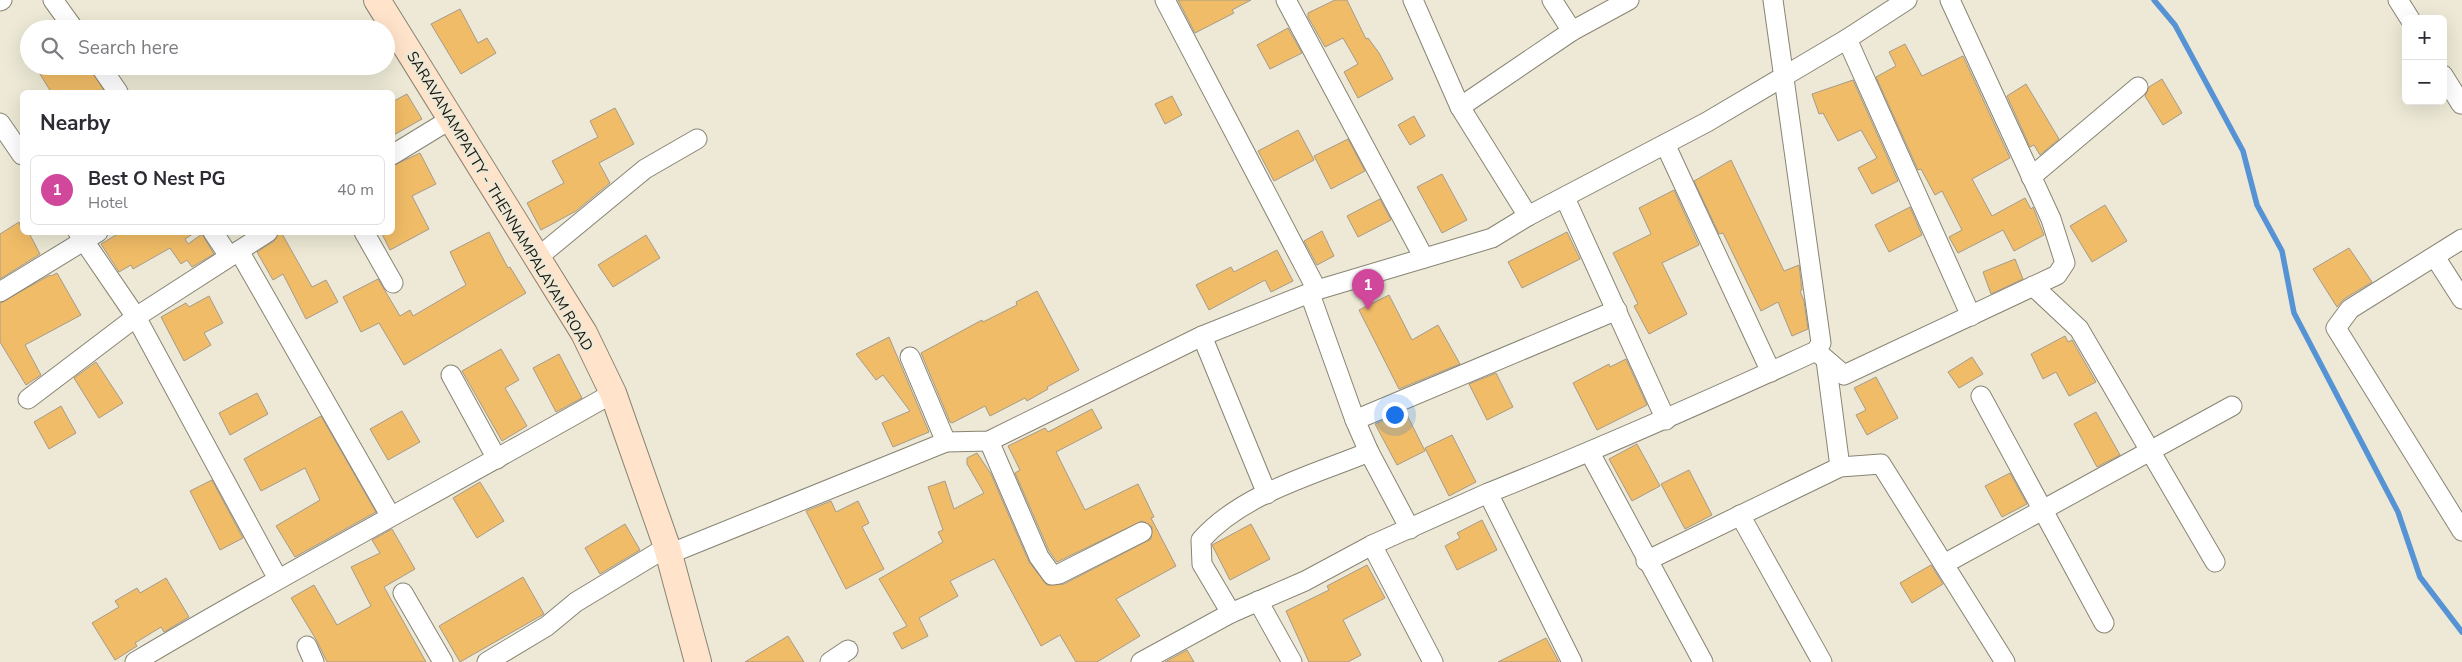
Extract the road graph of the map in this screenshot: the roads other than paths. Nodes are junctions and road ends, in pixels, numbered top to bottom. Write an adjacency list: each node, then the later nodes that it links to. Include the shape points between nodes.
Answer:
1 (53, 0): 13 (street)
2 (377, 0): 14 (main road, SARAVANAMPATTY - THENNAMPALAYAM ROAD)
3 (1165, 0): 46 (street)
4 (1286, 0): 42 (street)
5 (1413, 0): 24 (street)
6 (1552, 0): 16 (street)
7 (1629, 0): 16 (street)
8 (1773, 0): 19 (street)
9 (1907, 0): 17 (street)
10 (1950, 0): 31 (street)
11 (2398, 0): 12 (street)
12 (2407, 15)
13 (67, 20)
14 (389, 20)
15 (395, 29): 25 (main road, SARAVANAMPATTY - THENNAMPALAYAM ROAD)
16 (1572, 31): 24 (street)
17 (1846, 39): 19 (street); 49 (street)
18 (106, 75): 22 (street)
19 (1785, 76): 28 (street); 53 (street)
20 (2447, 81): 23 (street)
21 (2138, 87): 31 (street)
22 (117, 90)
23 (2461, 104)
24 (1460, 107): 33 (street)
25 (451, 119): 30 (street); 41 (main road, SARAVANAMPATTY - THENNAMPALAYAM ROAD)
26 (0, 123): 29 (street)
27 (697, 139): 41 (street, via 646,169)
28 (1665, 144): 32 (street); 54 (street)
29 (20, 151)
30 (395, 153)
31 (2032, 177): 44 (street, via 2051,220 2065,264 2057,275)
32 (1565, 198): 33 (street); 48 (street)
33 (1528, 216): 42 (street, via 1492,238)
34 (87, 235): 45 (street); 50 (street)
35 (216, 235): 39 (street)
36 (263, 235): 39 (street)
37 (366, 235): 43 (street)
38 (2462, 239): 40 (street)
39 (234, 254): 50 (street); 72 (street)
40 (2434, 257): 47 (street); 75 (street, via 2350,310 2336,328)
41 (537, 258): 56 (main road, SARAVANAMPATTY - THENNAMPALAYAM ROAD, via 584,333)
42 (1424, 258): 46 (street)
43 (393, 283)
44 (2034, 286): 49 (street); 64 (street, via 2079,329)
45 (0, 292)
46 (1313, 292): 51 (street); 60 (street)
47 (2462, 299)
48 (1617, 310): 60 (street); 61 (street)
49 (1971, 316): 53 (street, via 1844,375)
50 (136, 317): 58 (street); 82 (street)
51 (1202, 336): 63 (street); 70 (street)
52 (910, 356): 62 (street)
53 (1821, 356): 54 (street); 68 (street)
54 (1771, 372): 61 (street)
55 (451, 375): 67 (street)
56 (613, 393): 67 (street); 78 (main road, SARAVANAMPATTY - THENNAMPALAYAM ROAD)
57 (1981, 396): 71 (street)
58 (28, 398)
59 (2232, 406): 64 (street)
60 (1355, 420): 65 (street)
61 (1666, 420): 66 (street)
62 (946, 442): 63 (street); 78 (street)
63 (990, 442): 76 (street, via 1039,557 1052,575)
64 (2150, 451): 71 (street); 80 (street)
65 (1369, 452): 70 (street); 74 (street)
66 (1590, 453): 69 (street); 79 (street)
67 (497, 459): 72 (street)
68 (1840, 467): 73 (street); 81 (street, via 1881,464)
69 (1488, 493): 74 (street); 96 (street)
70 (1267, 494): 85 (street, via 1216,524 1201,540 1202,564)
71 (2043, 510): 81 (street); 86 (street)
72 (390, 515): 82 (street)
73 (1740, 515): 79 (street); 98 (street)
74 (1410, 529): 77 (street)
75 (2462, 531)
76 (1142, 532)
77 (1372, 545): 84 (street, via 1305,581); 95 (street)
78 (668, 551): 90 (street, via 576,602 547,626); 91 (main road, SARAVANAMPATTY - THENNAMPALAYAM ROAD)
79 (1646, 561): 97 (street)
80 (2215, 562)
81 (1944, 564): 99 (street)
82 (278, 579): 88 (street)
83 (402, 592): 89 (street)
84 (1258, 601): 85 (street); 94 (street)
85 (1231, 613): 93 (street)
86 (2104, 623)
87 (848, 650): 92 (street)
88 (135, 662)
89 (443, 662)
90 (487, 662)
91 (698, 662)
92 (830, 662)
93 (1141, 662)
94 (1292, 662)
95 (1433, 662)
96 (1572, 662)
97 (1703, 662)
98 (1822, 662)
99 (2006, 662)

